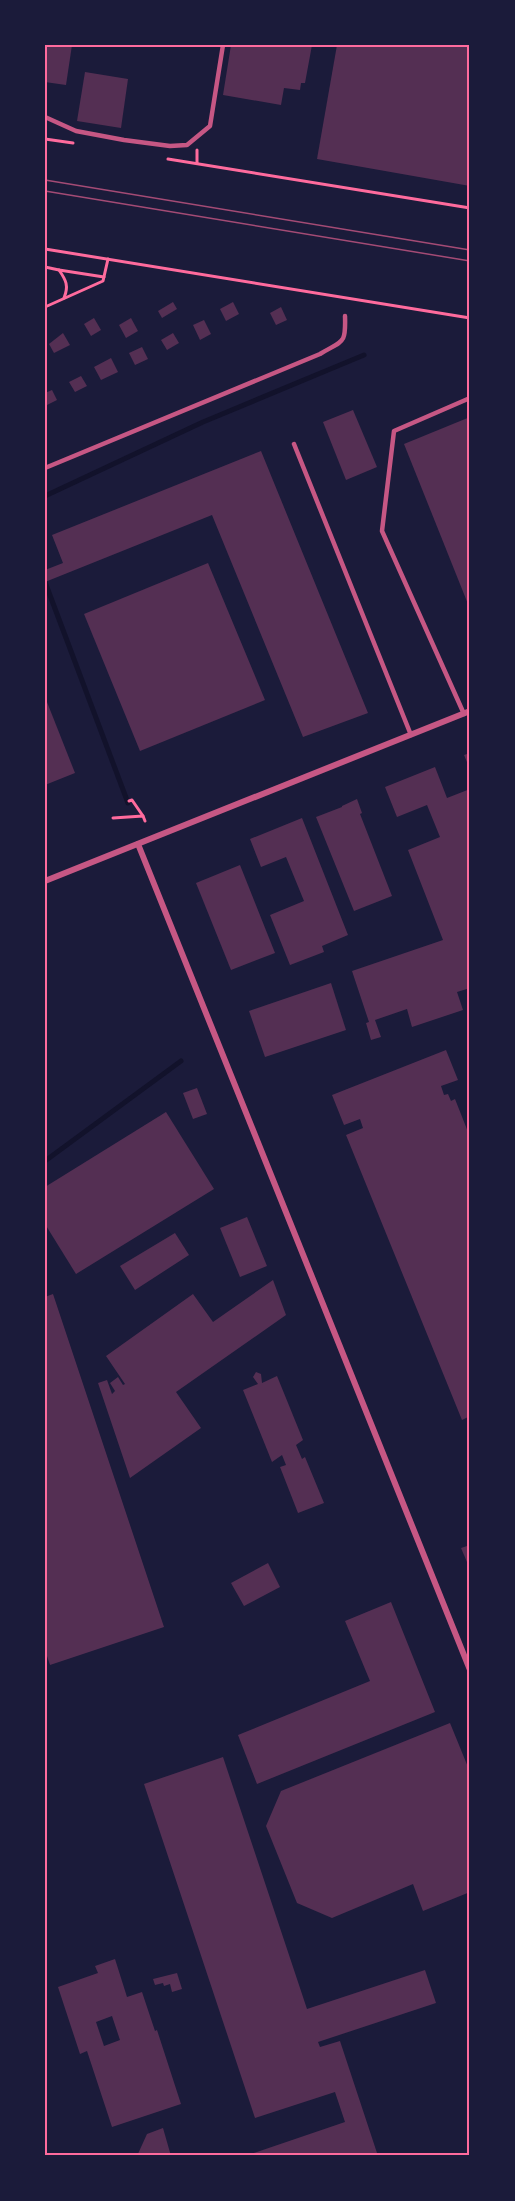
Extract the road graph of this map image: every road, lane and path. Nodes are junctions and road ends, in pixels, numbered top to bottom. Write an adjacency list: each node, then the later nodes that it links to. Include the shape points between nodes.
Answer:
1 (223, 45): 2 (lane, via 210,126 187,145 170,146 76,131)
2 (45, 117)
3 (45, 139): 4 (path)
4 (80, 144)
5 (162, 158): 7 (path)
6 (197, 158): 7 (path)
7 (196, 163): 8 (path)
8 (470, 208)
9 (45, 249): 10 (path)
10 (108, 259): 13 (path); 17 (path)
11 (45, 267): 12 (path)
12 (59, 270): 13 (path); 14 (path, via 68,287)
13 (104, 277): 14 (path, via 103,281)
14 (63, 299): 15 (path)
15 (45, 308)
16 (345, 316): 20 (lane, via 344,340 320,354)
17 (470, 318)
18 (470, 398): 21 (lane, via 394,431 382,531)
19 (294, 444): 22 (lane)
20 (45, 468)
21 (467, 712): 22 (street)
22 (411, 735): 25 (street)
23 (129, 801): 24 (path, via 144,818)
24 (113, 818)
25 (138, 844): 26 (street); 27 (street)
26 (45, 881)
27 (470, 1670)

